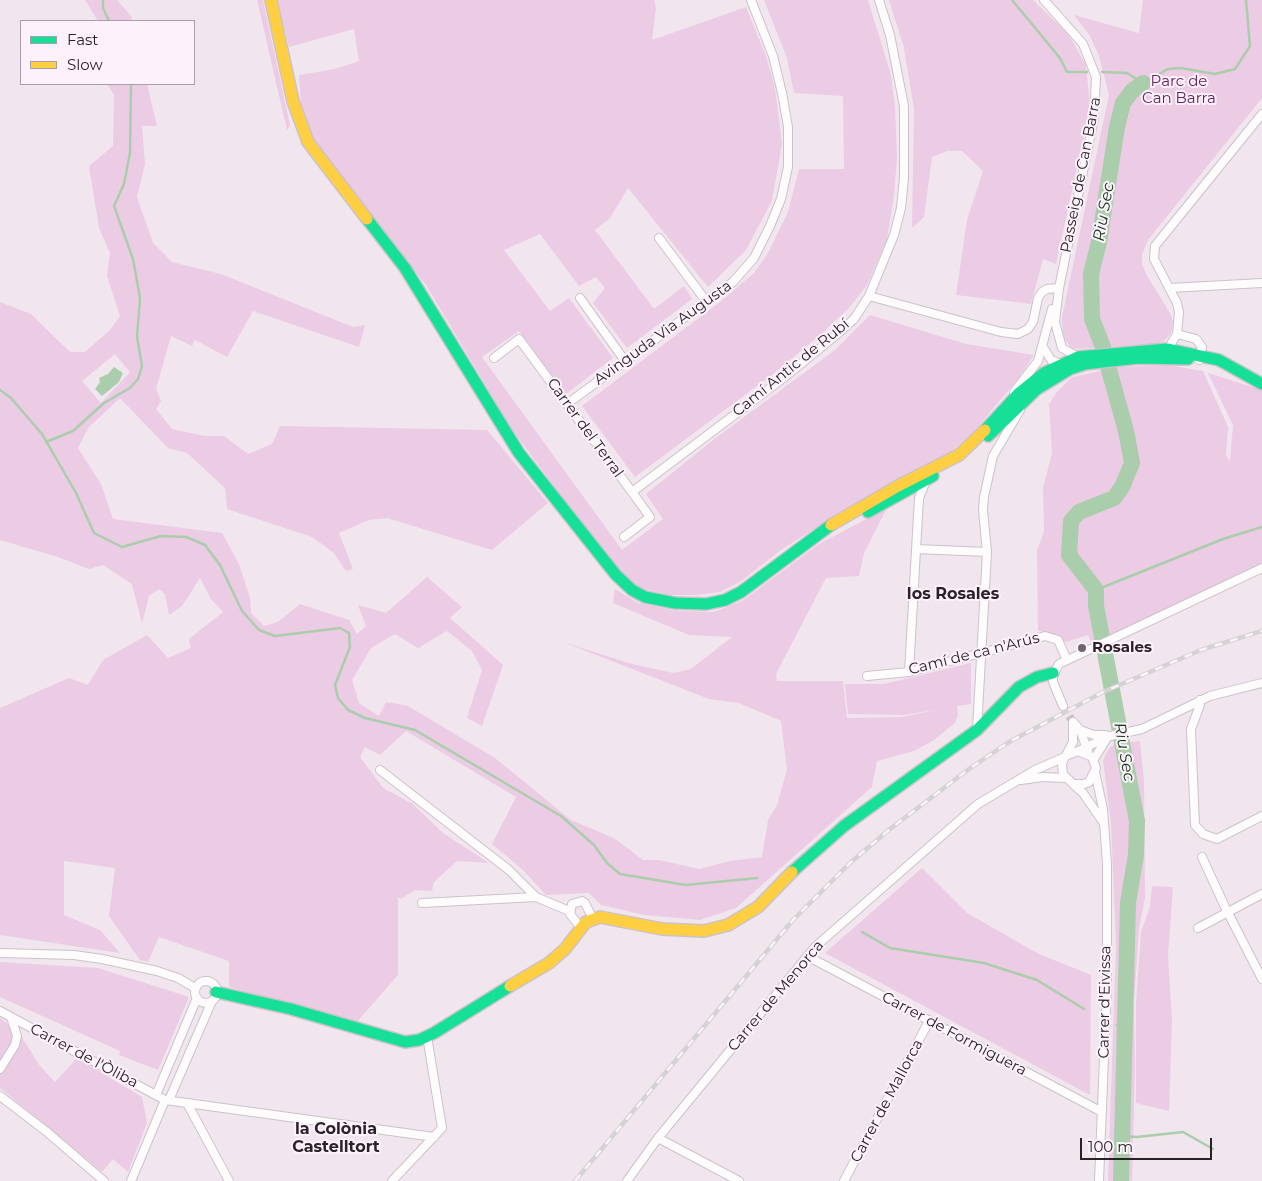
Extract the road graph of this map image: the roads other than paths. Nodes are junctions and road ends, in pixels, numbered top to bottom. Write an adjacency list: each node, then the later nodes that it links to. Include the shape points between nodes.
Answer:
1 (271, 0): 32 (main road, via 293,102 308,142 408,273 519,453 616,575 632,590 650,598 675,603 712,603 741,592)
2 (751, 0): 12 (street, Avinguda Via Augusta, via 782,93 788,127 788,167 781,199 754,258 733,282)
3 (879, 0): 10 (street, Camí Antic de Rubí, via 890,35 904,106 904,178 894,235)
4 (1044, 0): 8 (street, Passeig de Can Barra, via 1083,44 1093,67 1097,89)
5 (1262, 114): 9 (street, via 1155,246 1154,259)
6 (659, 238): 12 (street)
7 (1262, 283): 9 (street)
8 (1059, 288): 10 (street, via 1047,288 1042,292 1033,322 1018,334); 14 (street); 16 (street, Passeig de Can Barra, via 1056,331 1062,348)
9 (1170, 288): 13 (street, via 1179,312)
10 (869, 296): 28 (street, Camí Antic de Rubí, via 854,318 835,336)
11 (580, 298): 19 (street)
12 (706, 302): 19 (street, Avinguda Via Augusta)
13 (1177, 334): 15 (street); 18 (street, via 1196,339 1202,347)
14 (1043, 347): 21 (street, via 1051,360); 25 (street, via 1034,368)
15 (1166, 353): 16 (main road, via 1123,351); 18 (main road); 20 (main road)
16 (1078, 357): 21 (main road)
17 (494, 358): 24 (street, Carrer del Terral, via 519,339)
18 (1200, 358): 23 (main road)
19 (624, 361): 24 (street, Avinguda Via Augusta)
20 (1102, 362): 21 (street, via 1089,360 1066,366); 22 (main road, via 1078,366)
21 (1059, 364): 25 (main road)
22 (1045, 383): 26 (main road, via 968,454); 34 (street, via 1021,410 993,456 983,510)
23 (1262, 384)
24 (567, 404): 28 (street, Carrer del Terral)
25 (1007, 404): 29 (main road, via 960,455)
26 (927, 480): 27 (main road); 30 (street)
27 (908, 490): 29 (street); 30 (street); 32 (main road)
28 (632, 492): 31 (street, Carrer del Terral, via 650,517)
29 (883, 494): 32 (main road)
30 (919, 498): 33 (street)
31 (624, 537)
32 (814, 538)
33 (916, 549): 34 (street); 38 (street)
34 (988, 552): 36 (street)
35 (1262, 568): 37 (street)
36 (981, 654): 37 (street, Camí de ca n'Arús, via 1045,636 1058,640); 38 (street, Camí de ca n'Arús); 46 (street)
37 (1067, 660): 39 (street, via 1059,664)
38 (909, 672): 40 (street, Camí de ca n'Arús)
39 (1053, 673): 45 (street, via 1053,682); 46 (main road, via 1019,687)
40 (867, 676)
41 (1262, 682): 42 (street)
42 (1250, 687): 43 (street); 44 (street)
43 (1262, 689)
44 (1200, 700): 48 (street, via 1142,729); 56 (street, via 1192,729 1195,825 1203,834 1216,839)
45 (1063, 706)
46 (977, 730): 64 (main road, via 844,826 740,920 704,930 662,929 600,917)
47 (1080, 730): 48 (street, via 1094,735); 49 (street); 50 (street, via 1072,722 1073,742)
48 (1111, 735): 49 (street); 49 (street)
49 (1090, 754): 50 (street, via 1078,751); 52 (street)
50 (1066, 756): 53 (street, via 1062,768); 54 (street, Carrer de Menorca)
51 (380, 770): 60 (street, via 509,870)
52 (1095, 772): 55 (street, via 1089,782); 57 (street, Carrer d'Eivissa)
53 (1065, 778): 54 (street, Carrer de Menorca); 55 (street)
54 (1021, 780): 68 (street, Carrer de Menorca, via 978,804)
55 (1073, 784): 57 (street, Carrer d'Eivissa)
56 (1262, 816)
57 (1103, 822): 82 (street, Carrer d'Eivissa, via 1108,864)
58 (1202, 857): 63 (street)
59 (1262, 894): 63 (street)
60 (536, 897): 61 (street); 62 (street)
61 (422, 903)
62 (569, 911): 64 (street, via 572,904 582,901); 65 (street)
63 (1228, 913): 66 (street); 69 (street)
64 (593, 919): 65 (main road)
65 (581, 928): 76 (main road, via 549,964)
66 (1198, 928)
67 (0, 953): 70 (street, via 102,959 157,971)
68 (807, 956): 75 (street, Carrer de Formiguera); 84 (street, Carrer de Menorca)
69 (1262, 979)
70 (195, 988): 71 (street, via 202,981 207,981 214,984); 72 (street)
71 (214, 996): 72 (street, via 205,1002); 76 (main road, via 227,993 405,1042); 80 (street)
72 (197, 998): 78 (street)
73 (0, 1011): 74 (street, Carrer de l'Òliba)
74 (11, 1017): 77 (street, via 17,1036); 78 (street, Carrer de l'Òliba)
75 (929, 1021): 82 (street, Carrer de Formiguera); 91 (street, Carrer de Mallorca)
76 (427, 1036): 83 (street, via 442,1128)
77 (0, 1069)
78 (156, 1095): 80 (street, Carrer de l'Òliba)
79 (0, 1096): 85 (street)
80 (167, 1100): 81 (street, Carrer de l'Òliba); 86 (street)
81 (187, 1103): 83 (street, Carrer de l'Òliba); 87 (street)
82 (1102, 1112): 92 (street, Carrer d'Eivissa)
83 (434, 1137): 88 (street)
84 (658, 1138): 89 (street, Carrer de Menorca); 90 (street)
85 (104, 1181)
86 (132, 1181)
87 (229, 1181)
88 (392, 1181)
89 (627, 1181)
90 (739, 1181)
91 (844, 1181)
92 (1099, 1181)

